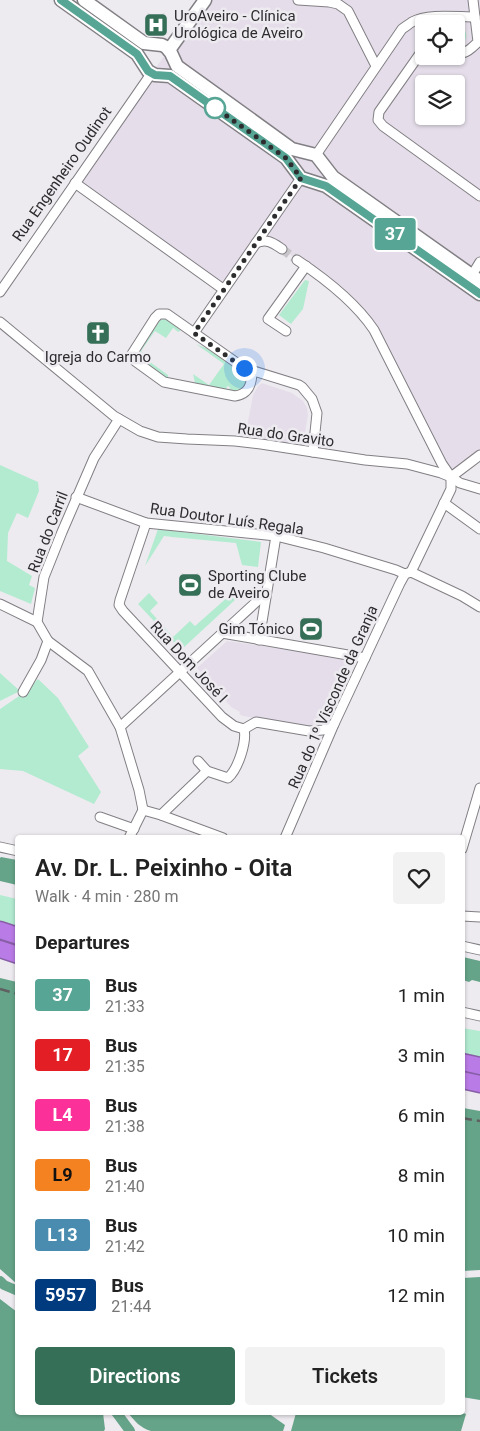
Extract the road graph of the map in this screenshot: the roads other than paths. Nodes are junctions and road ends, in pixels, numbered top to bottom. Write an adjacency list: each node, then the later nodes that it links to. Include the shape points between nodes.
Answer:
1 (61, 0): 10 (main road)
2 (84, 0): 7 (main road, via 144,43)
3 (205, 0): 9 (main road)
4 (298, 0): 12 (street, via 329,2 348,11)
5 (473, 0): 6 (street)
6 (475, 18): 8 (street, via 478,42); 12 (street, via 454,16 412,22 402,29)
7 (153, 45): 9 (main road, via 162,45); 10 (main road, via 145,51)
8 (465, 52)
9 (171, 53): 13 (main road, via 168,71); 14 (main road, via 177,66 292,149)
10 (142, 60): 13 (main road, via 145,68)
11 (415, 61): 17 (street, via 379,112 378,120)
12 (376, 66): 14 (street)
13 (155, 74): 15 (main road, via 170,76 286,158); 16 (street, Rua Engenheiro Oudinot)
14 (315, 157): 15 (main road, via 304,154 298,158 296,162); 15 (main road, via 322,170 319,175 314,179); 25 (main road, via 333,177)
15 (302, 176): 18 (street); 28 (main road, via 326,186)
16 (75, 183): 26 (street); 27 (street, Rua Engenheiro Oudinot)
17 (480, 196)
18 (268, 226): 19 (street); 20 (street)
19 (272, 242): 20 (street); 21 (street)
20 (256, 243): 26 (street)
21 (282, 250)
22 (297, 260): 24 (street)
23 (480, 262): 25 (street)
24 (306, 266): 30 (street, via 268,319); 36 (street, via 366,318 442,464)
25 (476, 278)
26 (224, 289): 31 (street)
27 (0, 292)
28 (480, 294)
29 (0, 322): 33 (street, Rua do Gravito)
30 (286, 331)
31 (194, 333): 32 (street); 32 (street, via 167,314 159,314 132,357 164,382 235,396 242,395 249,388)
32 (252, 371): 34 (street, via 300,385 312,399 317,413)
33 (119, 419): 34 (street, Rua do Gravito, via 140,431 158,436 235,441); 38 (street, Rua do Carril, via 94,458)
34 (313, 452): 36 (street, Rua do Gravito, via 407,464)
35 (480, 455): 36 (street)
36 (452, 477): 37 (street, Rua do Gravito); 39 (street, Rua do 1º Visconde da Granja)
37 (480, 490)
38 (76, 497): 40 (street, Rua Doutor Luís Regala); 47 (street, Rua do Carril, via 44,577)
39 (444, 503): 41 (street); 43 (street, Rua do 1º Visconde da Granja)
40 (146, 523): 42 (street, Rua Doutor Luís Regala); 52 (street, Rua Dom José I, via 119,606)
41 (480, 529)
42 (276, 536): 43 (street, Rua Doutor Luís Regala); 44 (street)
43 (408, 573): 46 (street, Rua Doutor Luís Regala); 51 (street, Rua do 1º Visconde da Granja)
44 (266, 593): 48 (street); 49 (street)
45 (0, 604): 47 (street)
46 (480, 607)
47 (37, 622): 50 (street)
48 (222, 634): 49 (street); 52 (street)
49 (259, 640): 51 (street)
50 (48, 641): 53 (street); 55 (street, via 88,671)
51 (365, 658): 54 (street, Rua do 1º Visconde da Granja)
52 (180, 672): 55 (street); 56 (street, Rua Dom José I, via 222,717)
53 (23, 692)
54 (334, 724): 56 (street, via 323,730 309,731 256,722); 67 (street, Rua do 1º Visconde da Granja)
55 (120, 727): 60 (street)
56 (244, 729): 58 (street, via 244,744 233,774 228,778)
57 (198, 762): 58 (street)
58 (208, 772): 61 (street)
59 (480, 788): 63 (street)
60 (143, 810): 61 (street); 65 (street)
61 (161, 815): 66 (street)
62 (100, 817): 65 (street)
63 (470, 822): 64 (street); 68 (street)
64 (480, 824)
65 (131, 833)
66 (215, 835)
67 (286, 835)
68 (465, 840)
69 (0, 847): 70 (street)
70 (15, 850)
71 (465, 916): 72 (street)
72 (480, 917)
73 (0, 930): 74 (highway)
74 (15, 935)
75 (465, 947): 77 (street)
76 (0, 949): 78 (highway)
77 (480, 950)
78 (15, 954)
79 (465, 1013): 80 (street)
80 (480, 1016)
81 (465, 1063): 82 (highway)
82 (480, 1066)
83 (465, 1081): 84 (highway)
84 (480, 1084)

